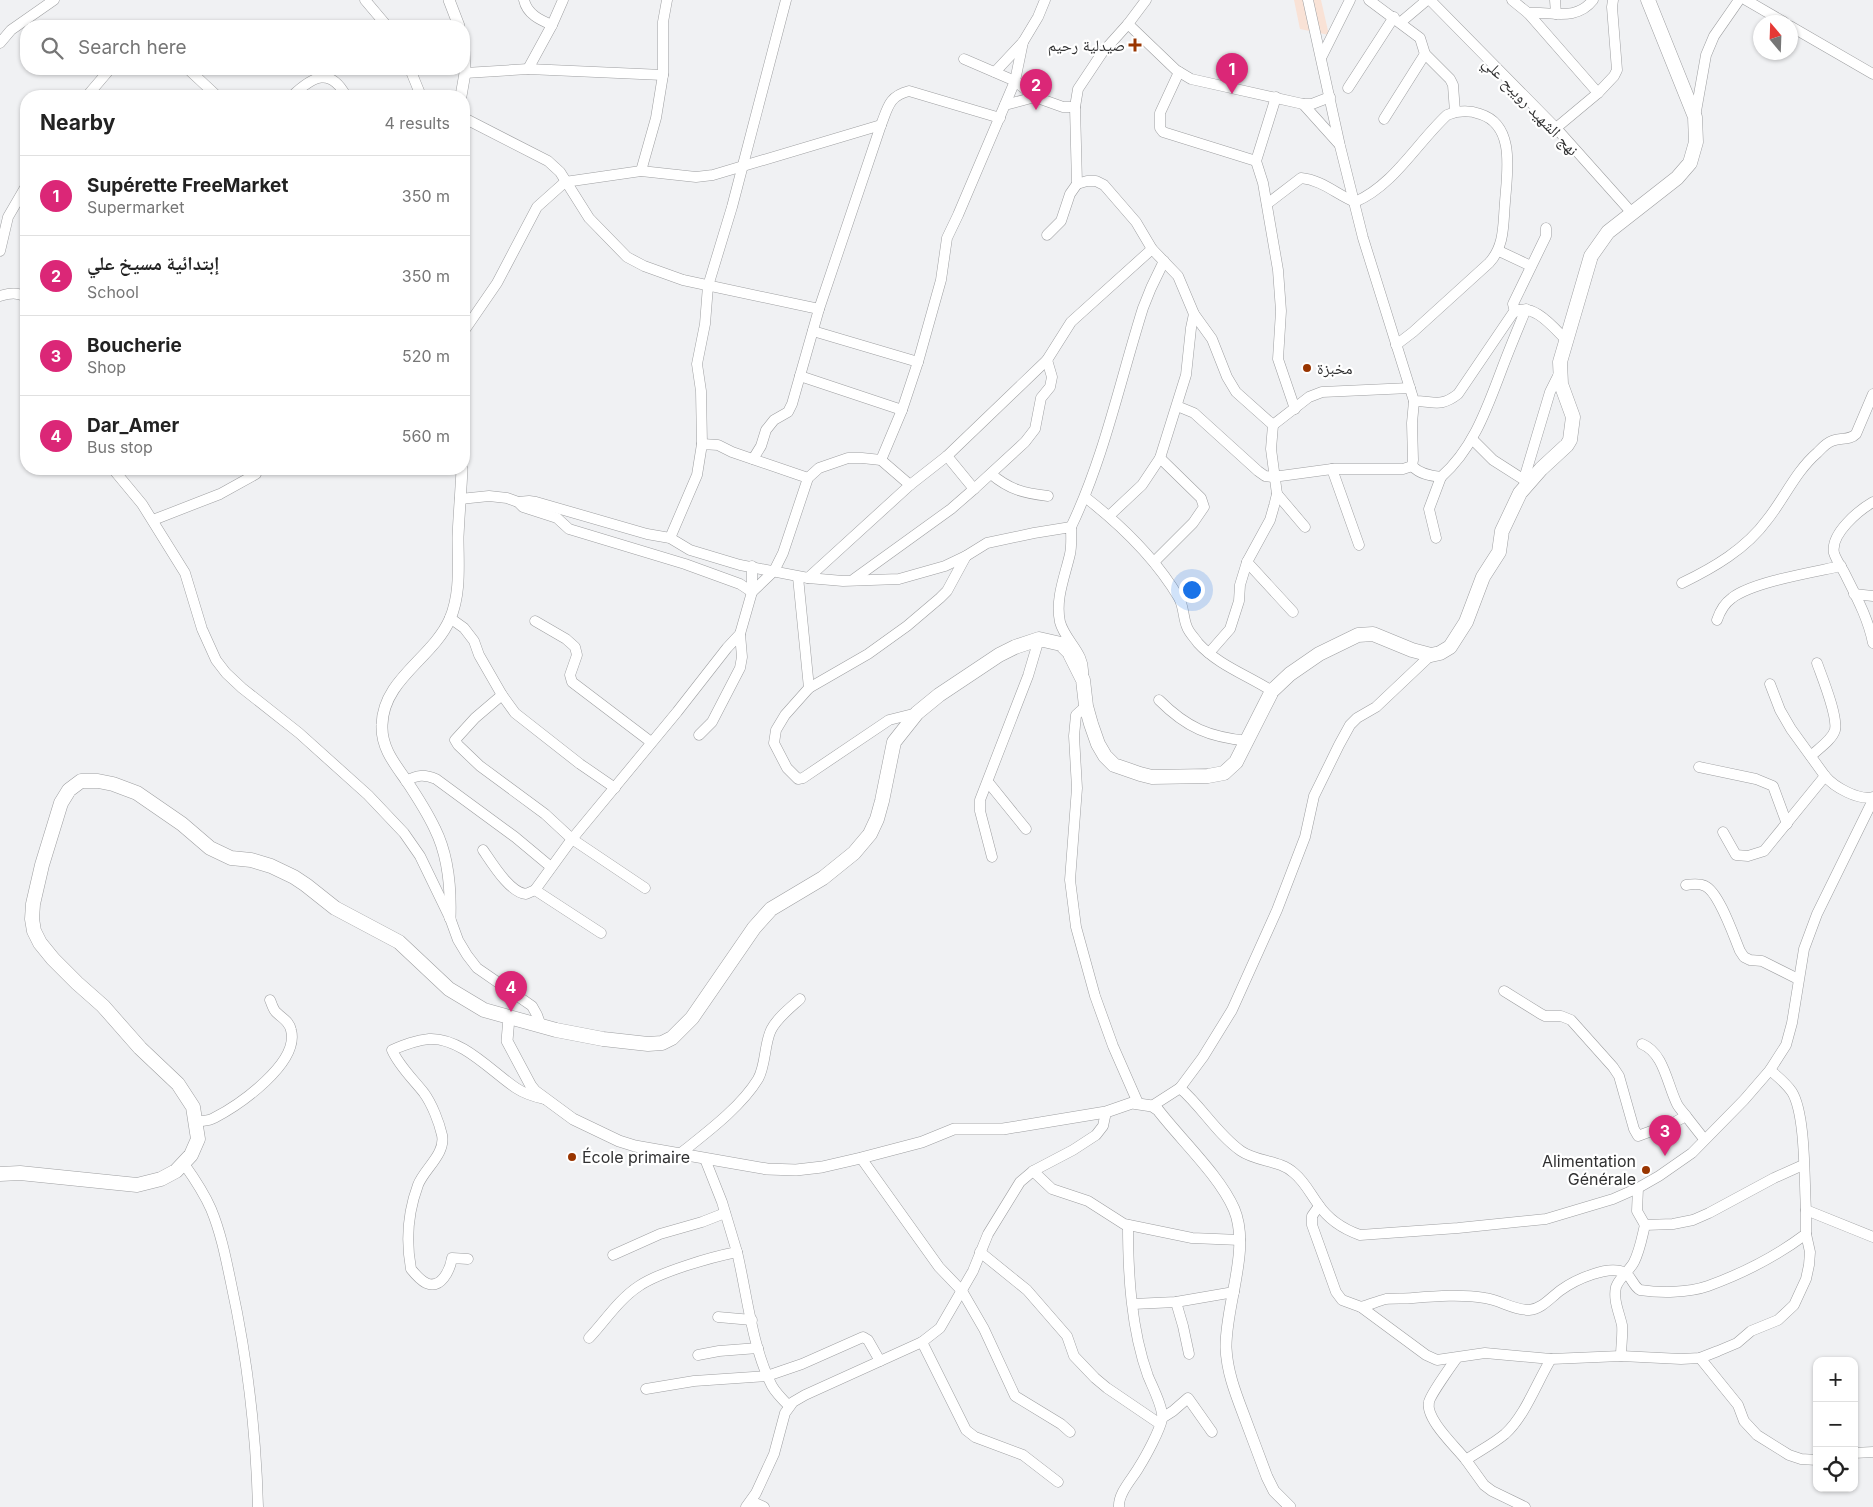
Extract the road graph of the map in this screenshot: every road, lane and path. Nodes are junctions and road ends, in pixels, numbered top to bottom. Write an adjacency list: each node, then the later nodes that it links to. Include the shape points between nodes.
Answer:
1 (54, 0): 24 (street)
2 (364, 0): 25 (street)
3 (449, 0): 26 (street)
4 (524, 0): 30 (street, via 532,14)
5 (563, 0): 30 (street)
6 (667, 0): 46 (street, via 663,22)
7 (786, 0): 71 (street)
8 (1045, 0): 32 (street)
9 (1146, 0): 29 (street)
10 (1308, 0): 35 (street)
11 (1350, 0): 35 (street)
12 (1369, 0): 27 (street)
13 (1512, 0): 21 (street)
14 (1555, 0): 22 (street)
15 (1593, 0): 22 (street, via 1572,15)
16 (1613, 0): 55 (street, via 1617,70)
17 (1648, 0): 63 (main road)
18 (1738, 0): 63 (street, via 1706,54)
19 (1746, 0): 23 (street)
20 (1433, 1): 27 (street); 68 (street, نهج الشهيد رويبح علي, via 1476,49)
21 (1528, 13): 22 (street); 55 (street)
22 (1556, 14)
23 (1772, 15)
24 (25, 20)
25 (381, 20)
26 (457, 20)
27 (1397, 20): 34 (street, via 1420,38); 48 (street)
28 (20, 24): 33 (street)
29 (1128, 24): 39 (street); 61 (street, via 1102,53 1078,89)
30 (552, 25): 37 (street)
31 (1798, 31): 41 (street)
32 (1024, 42): 38 (street); 47 (street)
33 (0, 43)
34 (1425, 54): 62 (street, via 1450,79); 65 (street)
35 (1322, 56): 58 (street)
36 (964, 59): 38 (street)
37 (528, 69): 40 (street); 46 (street)
38 (995, 72): 47 (street)
39 (1180, 72): 57 (street, via 1191,78); 70 (street, via 1160,113 1163,132)
40 (470, 73)
41 (1873, 74)
42 (105, 75): 49 (street)
43 (194, 75): 50 (street)
44 (412, 75): 53 (street)
45 (465, 75): 54 (street)
46 (663, 75): 72 (street, via 656,118)
47 (1015, 81): 56 (street); 59 (street)
48 (1348, 88)
49 (92, 90)
50 (211, 90)
51 (298, 90): 52 (street, via 322,77 334,80)
52 (342, 90)
53 (419, 90)
54 (462, 90)
55 (1598, 93): 68 (street)
56 (1035, 97): 59 (street); 61 (street)
57 (1276, 97): 60 (street); 70 (street)
58 (1330, 98): 60 (street); 69 (street)
59 (1005, 104): 64 (street)
60 (1303, 104): 69 (street)
61 (1074, 107): 74 (street)
62 (1455, 112): 76 (street, via 1435,126 1402,165 1370,195); 83 (street, via 1476,112 1493,120 1505,140 1508,155)
63 (1695, 117): 78 (main road, via 1696,142 1690,163 1677,178)
64 (1000, 118): 67 (street, via 909,91 893,98); 97 (street, via 946,238 941,280)
65 (1384, 119)
66 (470, 121): 73 (street, via 548,161)
67 (881, 125): 71 (street); 89 (street)
68 (1556, 128): 78 (street, نهج الشهيد رويبح علي)
69 (1340, 146): 76 (street)
70 (1256, 162): 77 (street)
71 (743, 165): 72 (street, via 696,177); 86 (street)
72 (640, 172): 73 (street)
73 (565, 182): 86 (street, via 589,218 627,256 644,266); 92 (street, via 537,207 498,283)
74 (1077, 184): 80 (street, via 1061,221); 81 (street, via 1087,180 1104,185 1136,222)
75 (20, 196): 82 (street, via 8,217)
76 (1355, 202): 77 (street, via 1329,186 1301,178); 95 (street)
77 (1267, 204): 104 (street, via 1281,311 1278,359)
78 (1632, 213): 94 (main road, via 1608,232 1591,256)
79 (1546, 228): 85 (street, via 1546,236)
80 (1047, 235)
81 (1152, 249): 84 (street); 96 (street, via 1071,322)
82 (0, 251)
83 (1499, 251): 85 (street); 95 (street, via 1490,263)
84 (1164, 261): 91 (street, via 1178,276); 127 (street, via 1144,308)
85 (1532, 266): 90 (street, via 1513,304 1514,308)
86 (708, 286): 89 (street); 108 (street, via 697,364)
87 (20, 294): 88 (street)
88 (0, 296)
89 (819, 309): 93 (street)
90 (1522, 310): 94 (street, via 1545,320); 102 (street, via 1513,314 1458,394 1440,404); 107 (street, via 1492,395)
91 (1194, 314): 103 (street, via 1186,375); 106 (street, via 1212,339 1236,392)
92 (470, 323)
93 (813, 331): 97 (street); 99 (street)
94 (1566, 340): 98 (main road)
95 (1396, 345): 100 (street)
96 (1047, 360): 109 (street); 115 (street, via 1052,378 1050,387 1041,398 1035,429)
97 (918, 362): 105 (street)
98 (1559, 374): 122 (street, via 1550,392); 122 (main road, via 1573,417 1570,440)
99 (800, 376): 105 (street); 111 (street, via 788,412 774,420 766,430)
100 (1410, 388): 102 (street); 104 (street, via 1322,392 1309,397)
101 (1873, 394): 148 (street, via 1856,434 1851,439 1830,441 1815,454 1752,538 1705,572)
102 (1414, 401): 113 (street)
103 (1177, 406): 110 (street); 119 (street, via 1194,413 1258,472)
104 (1295, 409): 106 (street)
105 (902, 410): 112 (street)
106 (1273, 425): 119 (street)
107 (1472, 439): 120 (street, via 1455,464); 122 (street, via 1493,460)
108 (702, 444): 111 (street, via 718,445); 135 (street, via 697,475)
109 (947, 456): 123 (street); 124 (street)
110 (1160, 458): 131 (street, via 1142,485); 140 (street, via 1201,498 1204,507 1193,523)
111 (753, 459): 121 (street)
112 (881, 460): 121 (street, via 848,458 820,468); 123 (street)
113 (1412, 466): 114 (street, via 1403,469); 120 (street, via 1424,474)
114 (1332, 469): 119 (street); 137 (street)
115 (991, 474): 124 (street); 126 (street, via 1022,493)
116 (118, 475): 132 (street)
117 (254, 475): 132 (street, via 220,494)
118 (462, 475): 128 (street)
119 (1273, 476): 125 (street)
120 (1441, 477): 136 (street, via 1429,509)
121 (808, 478): 145 (street)
122 (1527, 481): 160 (main road, via 1502,530 1499,552 1483,577 1466,622 1450,647)
123 (910, 485): 146 (street)
124 (974, 489): 147 (street)
125 (1277, 494): 134 (street); 141 (street, via 1270,520)
126 (1048, 496)
127 (1085, 497): 131 (street); 133 (street)
128 (460, 499): 129 (street, via 489,496); 153 (street, via 456,600)
129 (518, 502): 135 (street, via 536,502 638,532); 142 (street, via 557,518 569,529)
130 (1873, 502): 144 (street, via 1840,532 1834,552)
131 (1109, 516): 140 (street)
132 (153, 520): 190 (street, via 185,573 202,629 216,660 242,688 299,733 368,795 404,833 420,856)
133 (1071, 527): 139 (street, via 987,543); 162 (street, via 1071,552 1061,589 1060,623 1078,652 1084,669)
134 (1305, 527)
135 (670, 538): 138 (street)
136 (1436, 538)
137 (1359, 545)
138 (690, 550): 142 (street); 143 (street)
139 (966, 556): 147 (street, via 899,579); 164 (street, via 947,591 907,626 868,654)
140 (1154, 562): 159 (street, via 1180,600 1187,628)
141 (1247, 562): 152 (street); 159 (street, via 1230,629)
142 (685, 564): 149 (street, via 740,584)
143 (752, 566): 145 (street); 149 (street)
144 (1841, 566): 150 (street); 154 (street, via 1752,587 1733,597 1720,611)
145 (774, 571): 146 (street); 149 (street)
146 (803, 578): 147 (street); 164 (street)
147 (854, 579)
148 (1682, 583)
149 (752, 592): 156 (street)
150 (1854, 594): 151 (street); 158 (street)
151 (1873, 596)
152 (1293, 612)
153 (450, 618): 166 (street, via 470,636); 176 (street, via 387,700 382,727 384,744)
154 (1717, 620)
155 (536, 621): 172 (street, via 574,647 577,655 570,675 572,682)
156 (740, 634): 170 (street, via 740,668 712,722); 172 (street)
157 (1039, 639): 162 (main road, via 1060,644 1069,652); 169 (main road, via 1000,655); 177 (street)
158 (1873, 643)
159 (1209, 653): 165 (street, via 1234,671)
160 (1431, 655): 165 (main road, via 1373,634 1358,635 1319,654); 200 (street, via 1376,707 1350,725 1314,796 1305,837 1277,910 1232,1010)
161 (1817, 663): 173 (street, via 1829,698 1835,731)
162 (1083, 680): 168 (main road)
163 (1770, 684): 173 (street, via 1780,710)
164 (809, 688): 169 (street, via 785,715 776,730 774,743 786,768 798,779 806,777 890,720)
165 (1272, 691): 171 (main road)
166 (502, 695): 178 (street, via 524,721); 183 (street, via 455,740 480,766 545,814)
167 (1159, 700): 171 (street, via 1196,729 1210,735)
168 (1086, 706): 171 (main road, via 1105,756 1114,765 1152,777 1224,773 1236,762); 202 (street, via 1076,715 1074,728 1077,788 1070,880 1074,918 1094,996)
169 (917, 713): 197 (main road, via 894,742 882,801 870,834 840,866 770,909 680,1032 662,1042 648,1044 602,1039)
170 (699, 736)
171 (1248, 740)
172 (651, 742): 178 (street)
173 (1811, 756): 175 (street)
174 (1699, 768): 180 (street, via 1756,779 1773,786)
175 (1825, 776): 179 (street, via 1832,784 1848,792); 180 (street)
176 (406, 780): 186 (street, via 417,776 436,779); 190 (street, via 440,843 449,885)
177 (988, 782): 181 (street); 185 (street, via 980,806)
178 (615, 788): 183 (street)
179 (1873, 799): 192 (street, via 1817,914 1804,949)
180 (1787, 824): 182 (street, via 1764,851 1748,856 1736,855)
181 (1026, 829)
182 (1723, 832)
183 (572, 839): 186 (street); 188 (street)
184 (483, 850): 189 (street, via 517,891 526,894)
185 (992, 857)
186 (551, 866): 189 (street)
187 (1686, 885): 192 (street, via 1708,887 1744,957 1762,961)
188 (645, 888)
189 (535, 890): 191 (street)
190 (450, 918): 197 (street, via 458,940 477,968 532,1006)
191 (602, 933)
192 (1798, 979): 199 (street, via 1788,1038)
193 (1504, 991): 205 (street, via 1541,1014 1566,1017 1584,1034 1619,1076 1638,1136)
194 (800, 999): 208 (street, via 771,1030 759,1077 752,1087 715,1126)
195 (270, 1000): 206 (street, via 275,1012 287,1020 291,1030 292,1043 288,1052 275,1072 250,1093 212,1120)
196 (509, 1018): 197 (main road); 201 (street, via 507,1041 531,1086); 206 (main road, via 462,998 436,979 399,942 336,908 294,878 271,866 231,858 210,848 137,793 113,784 81,781 60,803 33,904 34,931 53,959 178,1084 193,1107)
197 (540, 1026)
198 (1642, 1044): 205 (street, via 1655,1052 1677,1105)
199 (1770, 1070): 207 (street); 212 (street, via 1786,1085 1796,1102)
200 (1180, 1088): 203 (street); 216 (street, via 1232,1144 1244,1153 1286,1167)
201 (546, 1099): 208 (street, via 573,1119 619,1141); 227 (street, via 516,1088 448,1042 431,1039 392,1050 426,1095 442,1134 443,1145 419,1183 412,1204 408,1226 411,1269 431,1285 447,1274 452,1258)
202 (1138, 1104): 203 (street); 204 (street)
203 (1152, 1106): 223 (street, via 1225,1194 1239,1224)
204 (1106, 1112): 209 (street, via 1003,1129 954,1129 922,1142); 213 (street, via 1103,1126 1096,1135)
205 (1686, 1116): 207 (street)
206 (195, 1122): 211 (main road, via 198,1139)
207 (1704, 1139): 215 (street, via 1692,1153)
208 (680, 1153): 210 (street)
209 (861, 1158): 210 (street, via 796,1170); 229 (street, via 939,1267)
210 (705, 1159): 218 (street)
211 (184, 1164): 214 (main road, via 161,1179 137,1185 20,1172); 258 (street, via 214,1215 236,1307 244,1346)
212 (1804, 1165): 217 (street); 220 (street, via 1693,1220)
213 (1033, 1171): 219 (street, via 1052,1189 1088,1201); 225 (street, via 1020,1182 1006,1202)
214 (0, 1174)
215 (1638, 1188): 216 (street, via 1613,1200 1546,1219 1376,1235 1349,1231); 220 (street, via 1637,1211)
216 (1319, 1206): 233 (street, via 1312,1216 1312,1225 1336,1292 1346,1303)
217 (1806, 1210): 221 (street); 222 (street)
218 (725, 1213): 224 (street); 226 (street, via 660,1234)
219 (1128, 1225): 223 (street, via 1192,1238); 232 (street)
220 (1645, 1225): 228 (street, via 1640,1249)
221 (1806, 1234): 228 (street, via 1786,1248 1708,1286 1692,1290 1645,1291 1636,1288); 242 (street, via 1810,1252 1806,1279 1791,1309 1778,1320 1751,1331 1737,1343)
222 (1873, 1238)
223 (1240, 1240): 230 (street)
224 (736, 1252): 235 (street); 236 (street, via 680,1268 639,1285)
225 (980, 1252): 229 (street); 249 (street, via 1027,1290 1067,1336 1074,1356 1095,1378)
226 (613, 1256)
227 (468, 1259)
228 (1627, 1274): 233 (street, via 1605,1271 1581,1279 1544,1304 1529,1310 1485,1298 1448,1295 1387,1299); 241 (street, via 1617,1284 1616,1290 1622,1326)
229 (962, 1291): 237 (street, via 940,1328); 250 (street, via 984,1328 1015,1396)
230 (1234, 1292): 231 (street); 261 (street, via 1226,1347 1231,1380 1267,1477 1274,1491)
231 (1176, 1302): 232 (street); 239 (street)
232 (1133, 1304): 249 (street, via 1144,1366 1162,1411)
233 (1361, 1308): 243 (street, via 1426,1355 1437,1360)
234 (718, 1317): 235 (street)
235 (752, 1320): 238 (street)
236 (589, 1338)
237 (922, 1342): 245 (street); 256 (street, via 966,1430 1023,1455)
238 (758, 1348): 240 (street); 246 (street)
239 (1189, 1354)
240 (698, 1355)
241 (1621, 1356): 242 (street); 244 (street)
242 (1700, 1358): 255 (street, via 1738,1405 1744,1421 1757,1435 1789,1455)
243 (1456, 1359): 244 (street, via 1485,1353); 254 (street, via 1429,1401 1431,1416)
244 (1551, 1359): 254 (street, via 1512,1426)
245 (880, 1360): 246 (street, via 863,1337); 248 (street, via 805,1395)
246 (768, 1376): 247 (street, via 694,1381); 248 (street)
247 (646, 1389)
248 (789, 1406): 257 (street, via 774,1454)
249 (1161, 1421): 251 (street, via 1188,1398); 260 (street, via 1123,1493)
250 (1070, 1432)
251 (1212, 1432)
252 (1873, 1452): 253 (street)
253 (1858, 1453)
254 (1466, 1460): 262 (street, via 1492,1491)
255 (1813, 1460)
256 (1058, 1482)
257 (749, 1504): 259 (street)
258 (258, 1507)
259 (764, 1507)
260 (1119, 1507)
261 (1290, 1507)
262 (1525, 1507)

